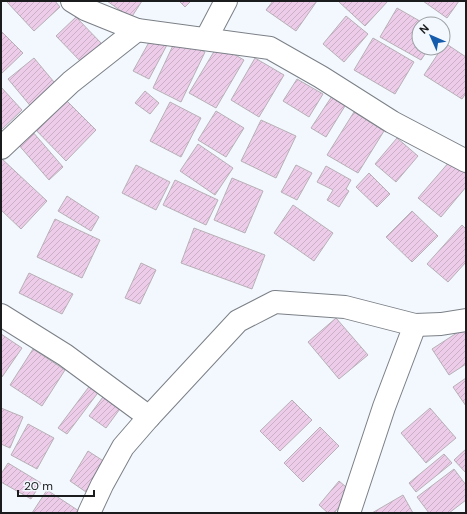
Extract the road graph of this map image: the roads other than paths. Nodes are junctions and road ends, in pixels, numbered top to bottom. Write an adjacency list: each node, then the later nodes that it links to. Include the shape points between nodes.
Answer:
1 (72, 1): 3 (street, via 85,10)
2 (226, 1): 4 (street)
3 (137, 30): 4 (street); 5 (street, via 71,82)
4 (206, 39): 6 (street, via 270,48 392,122)
5 (1, 148)
6 (466, 161)
7 (1, 315): 10 (street, via 65,355)
8 (466, 320): 9 (street)
9 (415, 325): 10 (street, via 345,307 276,302 238,321); 12 (street, via 384,406)
10 (148, 417): 11 (street, via 123,447)
11 (89, 513)
12 (349, 513)

